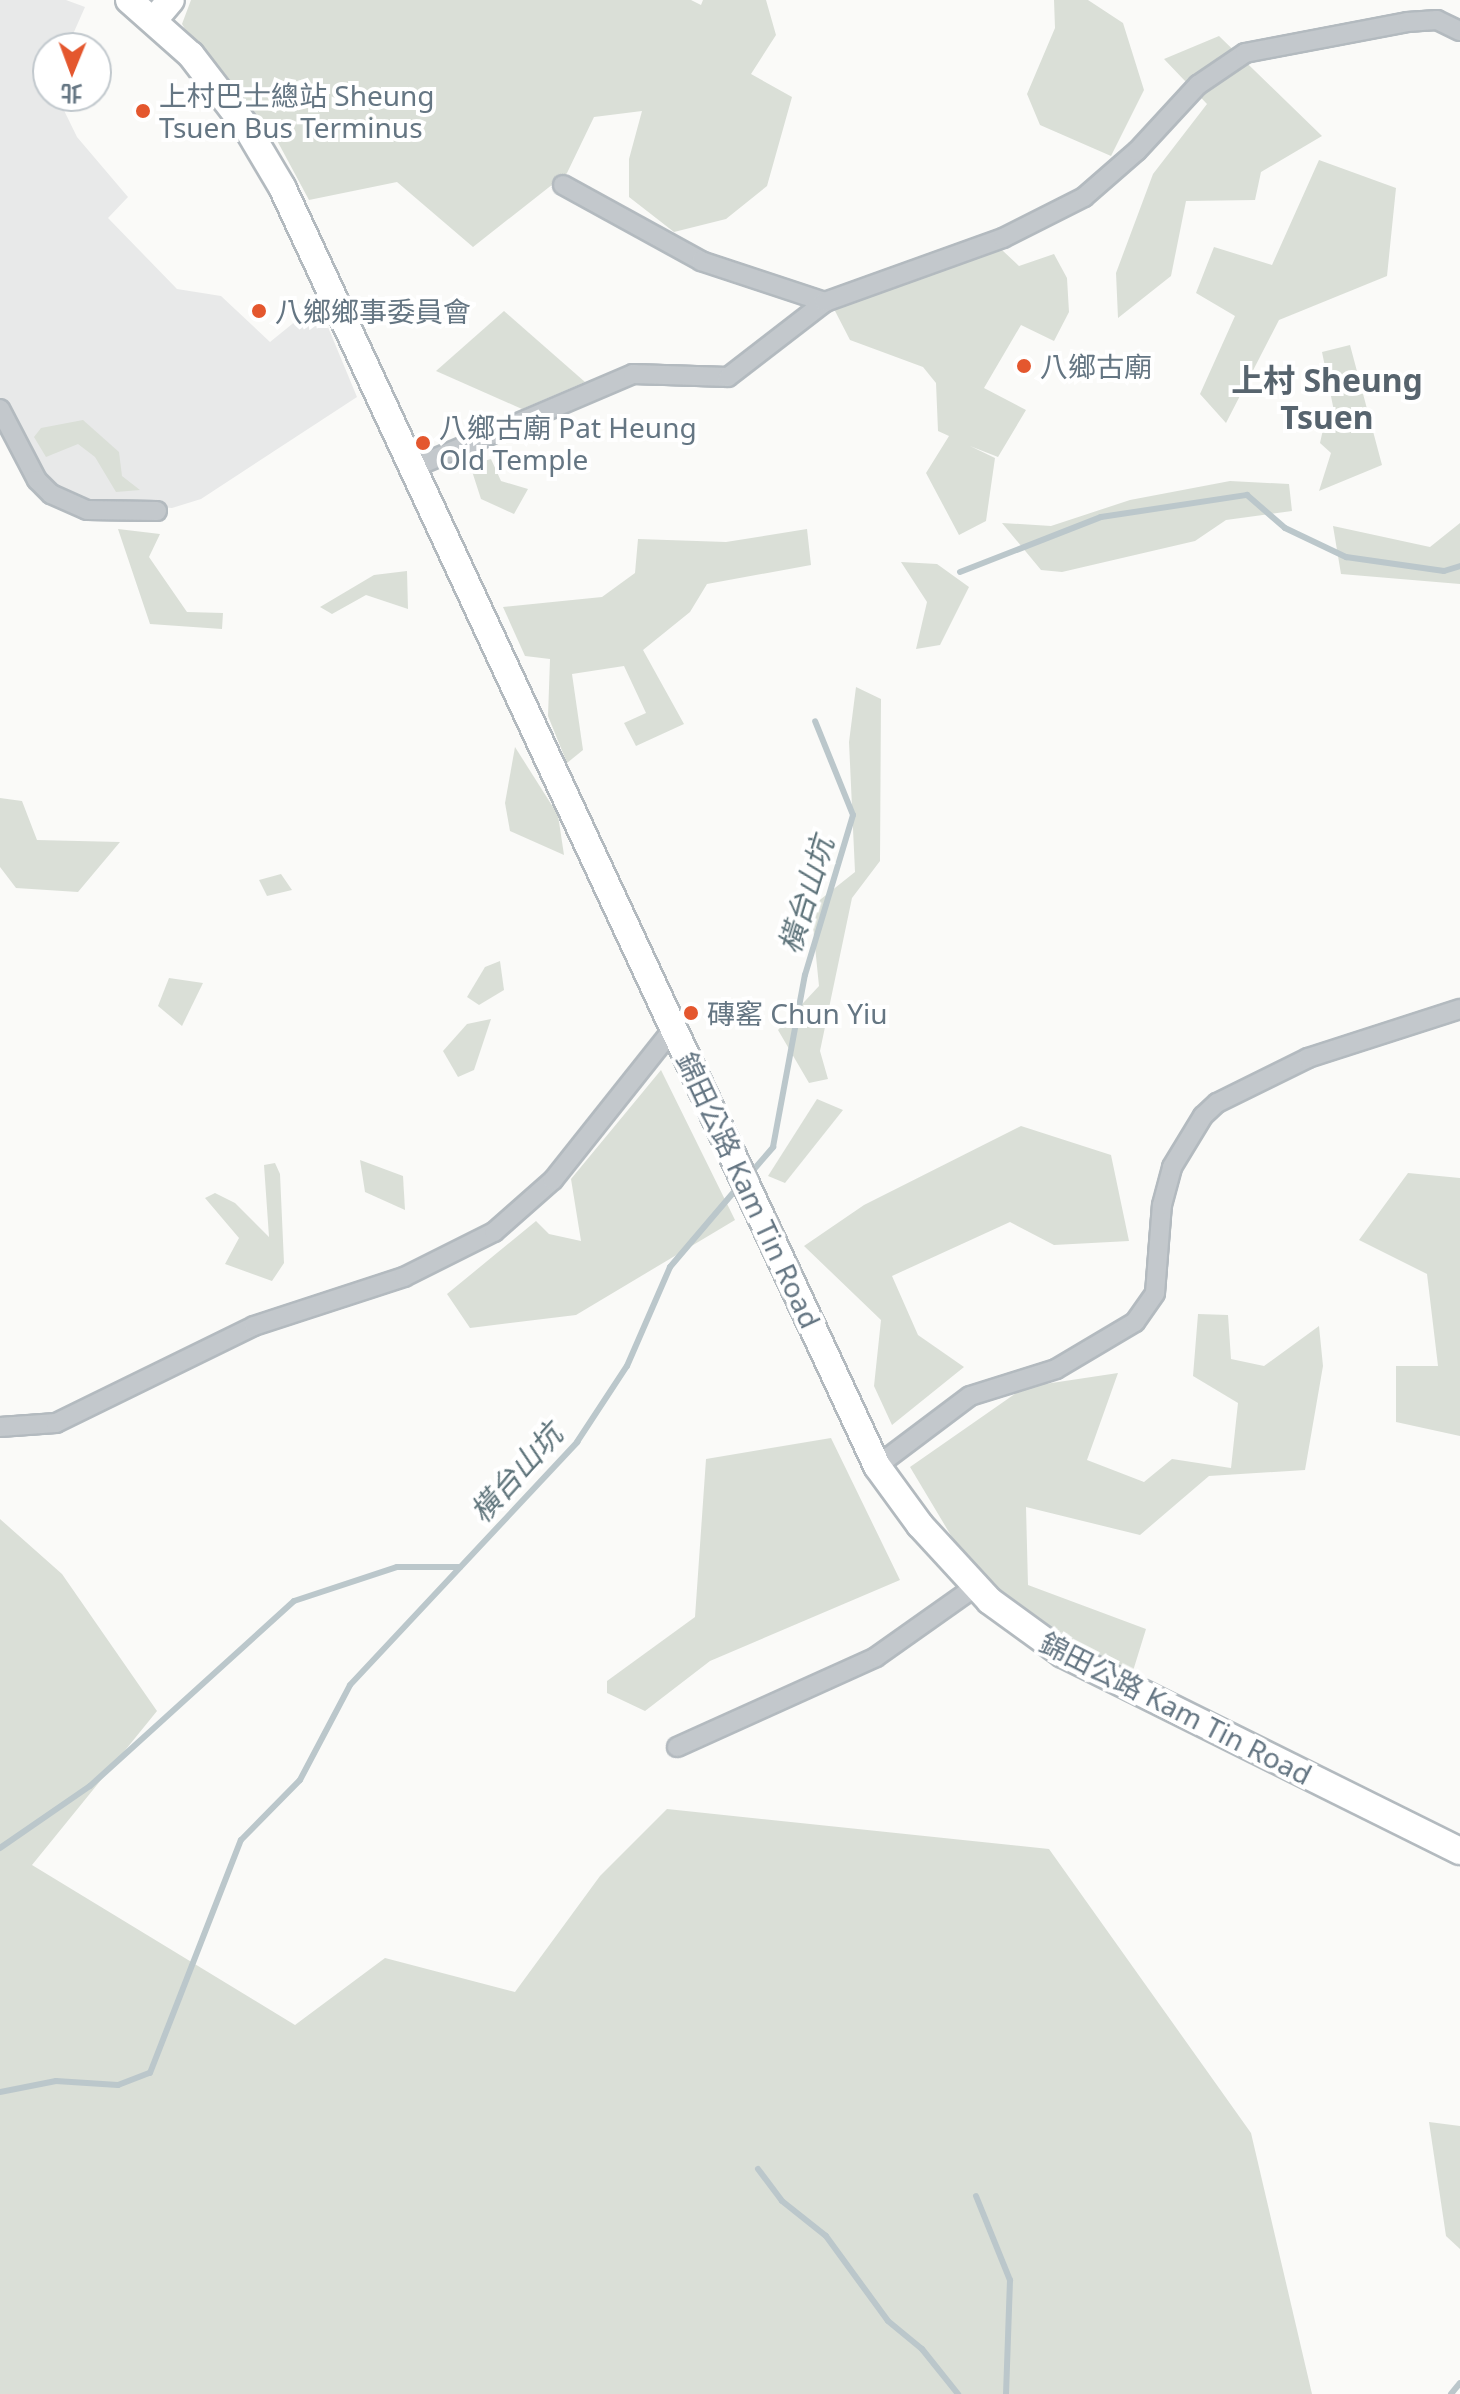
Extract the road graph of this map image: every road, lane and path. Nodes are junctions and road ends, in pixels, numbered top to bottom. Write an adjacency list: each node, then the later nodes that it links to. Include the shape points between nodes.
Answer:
1 (129, 0): 3 (main road, 錦田公路 Kam Tin Road)
2 (171, 0): 3 (main road)
3 (154, 20): 8 (main road, 錦田公路 Kam Tin Road, via 218,88 269,164)
4 (1460, 31): 6 (street, via 1437,20 1407,22 1245,53 1198,85 1137,151 1084,197 1003,238)
5 (563, 185): 6 (street, via 701,261)
6 (825, 302): 8 (street, via 728,377 633,374)
7 (0, 409): 9 (street, via 37,480 51,494 87,510)
8 (415, 467): 11 (main road, 錦田公路 Kam Tin Road)
9 (157, 511)
10 (1460, 1009): 13 (street, via 1308,1058 1217,1103 1172,1167 1162,1205 1155,1293 1135,1322 1066,1365 970,1396)
11 (673, 1029): 12 (street, via 553,1180 494,1232 404,1277 254,1326 56,1423); 13 (main road, 錦田公路 Kam Tin Road)
12 (0, 1427)
13 (877, 1466): 14 (main road, 錦田公路 Kam Tin Road)
14 (975, 1587): 15 (street, via 876,1657); 16 (main road, 錦田公路 Kam Tin Road, via 1008,1617 1073,1660)
15 (677, 1747)
16 (1460, 1851)

